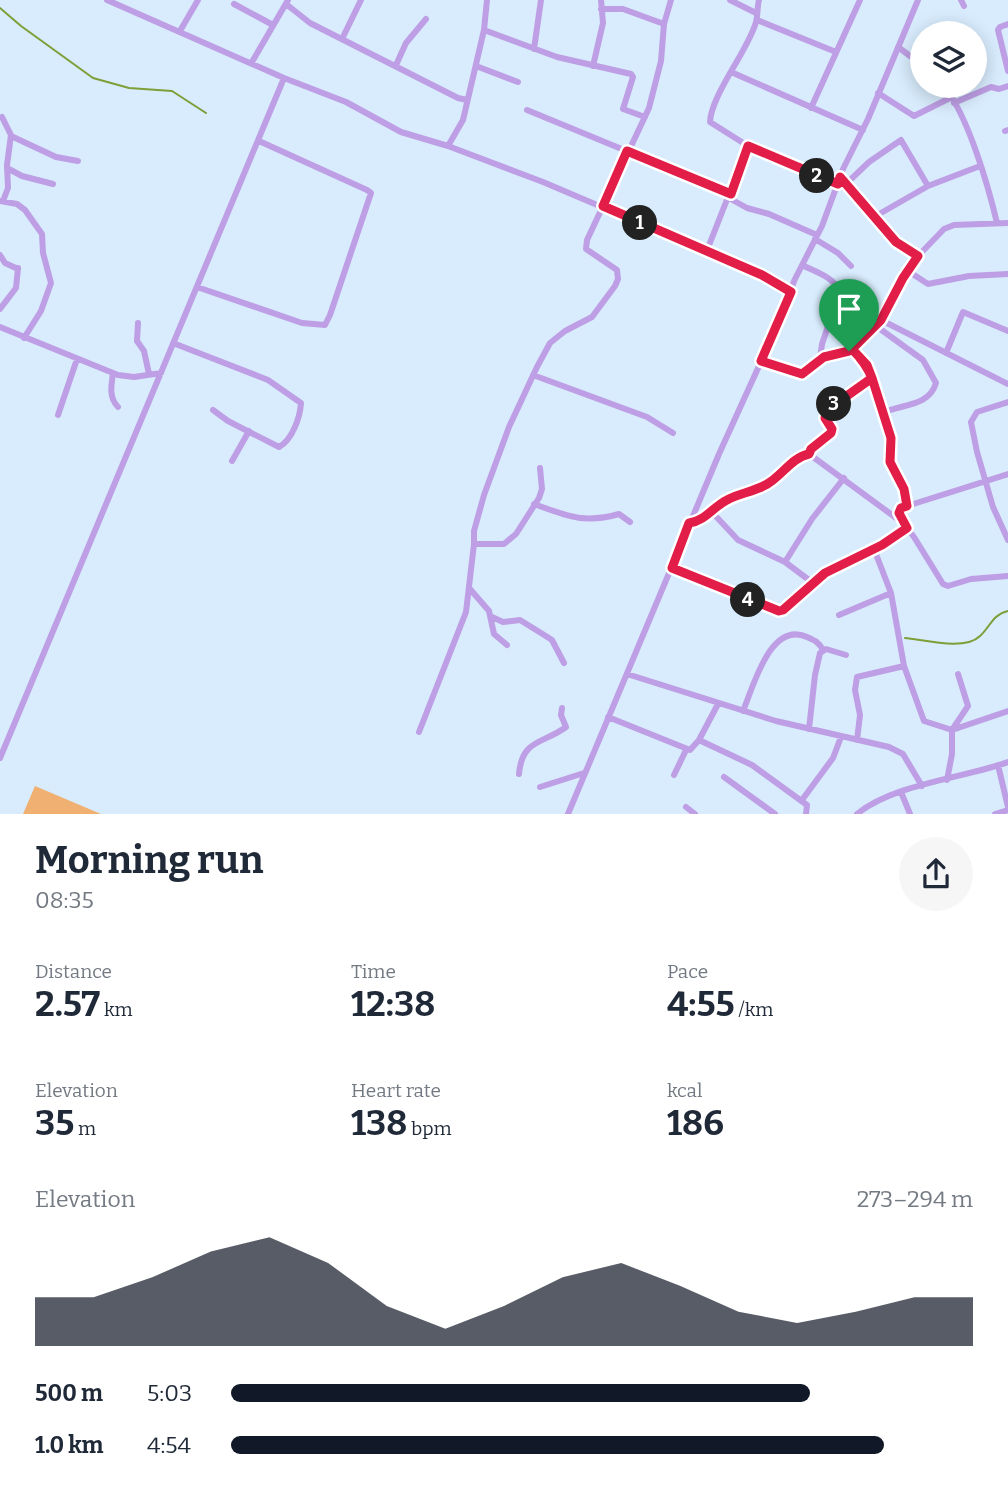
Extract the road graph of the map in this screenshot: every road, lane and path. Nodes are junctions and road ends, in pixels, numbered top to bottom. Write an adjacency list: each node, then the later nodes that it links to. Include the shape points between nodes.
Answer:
1 (107, 0): 13 (street)
2 (198, 0): 22 (street)
3 (361, 0): 23 (street)
4 (488, 0): 21 (street)
5 (541, 0): 25 (street)
6 (601, 0): 15 (street)
7 (671, 0): 18 (street)
8 (730, 0): 16 (street)
9 (759, 0): 16 (street)
10 (860, 0): 26 (street)
11 (918, 0): 24 (street)
12 (287, 2): 20 (street); 23 (street, via 310,23)
13 (124, 3): 22 (street)
14 (234, 4): 20 (street)
15 (601, 9): 18 (street, via 623,9); 31 (street, via 603,23)
16 (757, 16): 26 (street); 33 (street)
17 (426, 19): 29 (street)
18 (664, 24): 43 (street, via 661,61)
19 (1008, 24): 32 (street, via 998,30)
20 (273, 25): 28 (street)
21 (484, 30): 25 (street); 30 (street)
22 (180, 31): 28 (street)
23 (342, 39): 29 (street)
24 (898, 47): 27 (street); 37 (street)
25 (534, 49): 31 (street)
26 (836, 52): 40 (street)
27 (910, 56)
28 (252, 62): 34 (street)
29 (396, 65): 39 (street)
30 (475, 66): 35 (street); 39 (street)
31 (593, 66): 43 (street, via 633,75 623,109)
32 (1008, 71)
33 (731, 72): 40 (street); 48 (street, via 710,122)
34 (284, 78): 46 (street); 47 (street, via 346,102 401,132)
35 (518, 82)
36 (1008, 86): 38 (street)
37 (878, 93): 38 (street, via 915,116); 44 (street)
38 (952, 100): 51 (street)
39 (467, 103): 47 (street)
40 (811, 108): 44 (street)
41 (527, 110): 49 (street)
42 (2, 117): 45 (street)
43 (645, 117): 49 (street)
44 (863, 130): 53 (street)
45 (11, 136): 50 (street, via 56,157); 52 (street)
46 (259, 141): 71 (street); 71 (street, via 371,193 330,315 325,325 302,323)
47 (448, 146): 59 (street)
48 (748, 146): 53 (street); 57 (street)
49 (627, 151): 57 (street); 59 (street)
50 (78, 161)
51 (980, 166): 56 (street); 61 (street)
52 (7, 168): 54 (street); 58 (street, via 8,188)
53 (839, 181): 55 (street); 63 (street)
54 (53, 184)
55 (846, 184): 56 (street, via 901,140); 60 (street)
56 (928, 186): 60 (street)
57 (730, 196): 63 (street, via 747,208); 64 (street)
58 (1, 201): 78 (street, via 25,210 43,234 51,283)
59 (603, 206): 64 (street); 88 (street, via 586,249 618,270 618,279 592,317 550,343)
60 (874, 217): 66 (street, via 896,242)
61 (997, 223): 62 (street); 66 (street, via 944,229)
62 (1008, 223)
63 (816, 237): 67 (street); 68 (street)
64 (706, 253): 72 (street)
65 (0, 255): 73 (street, via 18,269 16,288)
66 (918, 256): 69 (street)
67 (802, 265): 72 (street); 84 (street, via 825,276 840,291)
68 (851, 266)
69 (908, 271): 70 (street, via 929,284 969,275); 75 (street)
70 (1008, 274)
71 (197, 287): 79 (street)
72 (791, 292): 83 (street)
73 (0, 309)
74 (138, 323): 87 (street, via 137,341)
75 (878, 323): 80 (street); 81 (street); 94 (street, via 923,360 936,383 915,405)
76 (0, 327): 78 (street)
77 (1008, 331): 81 (street, via 962,312)
78 (24, 338): 82 (street)
79 (173, 343): 85 (street); 96 (street, via 268,380 301,403 293,430 282,446)
80 (852, 349): 84 (street); 89 (street)
81 (946, 353): 90 (street)
82 (77, 359): 86 (street); 95 (street)
83 (761, 361): 84 (street, via 802,374); 108 (street)
84 (820, 361)
85 (161, 373): 87 (street); 140 (street)
86 (113, 374): 87 (street); 92 (street, via 113,400)
87 (149, 374)
88 (533, 375): 97 (street, via 647,417); 111 (street, via 484,495)
89 (872, 378): 94 (street); 98 (street, via 827,410 825,418 832,432)
90 (1008, 384)
91 (1008, 402): 103 (street, via 976,412 971,419)
92 (118, 407)
93 (213, 410): 96 (street)
94 (882, 412): 105 (street, via 891,438 890,462)
95 (58, 415)
96 (249, 432): 99 (street)
97 (673, 433)
98 (809, 454): 102 (street); 106 (street, via 767,485)
99 (232, 461)
100 (540, 468): 104 (street, via 542,489)
101 (1008, 474): 103 (street)
102 (844, 478): 109 (street); 113 (street)
103 (986, 481): 105 (street); 110 (street)
104 (534, 504): 107 (street, via 584,520 619,514); 111 (street, via 516,534 504,544)
105 (907, 506): 109 (street, via 899,513)
106 (710, 510): 108 (street, via 704,519); 113 (street, via 738,540)
107 (630, 522)
108 (689, 523): 114 (street)
109 (905, 526): 112 (street); 115 (street, via 943,584)
110 (1008, 540)
111 (474, 544): 117 (street)
112 (874, 549): 116 (street); 118 (street)
113 (785, 562): 116 (street)
114 (672, 568): 116 (street, via 779,611); 126 (street)
115 (1008, 576)
116 (813, 583)
117 (470, 589): 120 (street); 135 (street, via 457,638)
118 (891, 593): 119 (street); 125 (street)
119 (839, 615)
120 (492, 617): 121 (street, via 494,634); 124 (street, via 503,622 520,620 552,640)
121 (507, 645)
122 (823, 650): 123 (street); 130 (street, via 800,634 782,639 767,654); 133 (street, via 817,663)
123 (846, 655)
124 (564, 663)
125 (904, 666): 134 (street, via 924,721); 138 (street, via 857,677)
126 (627, 674): 128 (street); 132 (street)
127 (958, 674): 134 (street, via 968,706)
128 (718, 704): 130 (street); 137 (street)
129 (562, 708): 144 (street, via 566,727 528,748)
130 (743, 711): 133 (street)
131 (1008, 711): 134 (street)
132 (608, 718): 139 (street); 143 (street)
133 (809, 729): 136 (street)
134 (952, 730): 147 (street)
135 (419, 732)
136 (841, 737): 138 (street); 151 (street, via 829,765)
137 (699, 740): 139 (street); 151 (street, via 752,765)
138 (857, 740): 148 (street, via 903,754)
139 (687, 750): 145 (street)
140 (0, 758)
141 (1008, 762): 142 (street)
142 (998, 765): 147 (street); 153 (street)
143 (585, 773): 149 (street); 154 (street)
144 (519, 774)
145 (674, 775)
146 (724, 777): 156 (street)
147 (947, 779): 148 (street)
148 (922, 786): 150 (street)
149 (540, 787)
150 (901, 792): 158 (street); 159 (street)
151 (802, 800): 157 (street, via 808,806)
152 (686, 807): 155 (street)
153 (1008, 808): 160 (street)
154 (568, 814)
155 (695, 814)
156 (775, 814)
157 (806, 814)
158 (857, 814)
159 (909, 814)
160 (995, 814)

